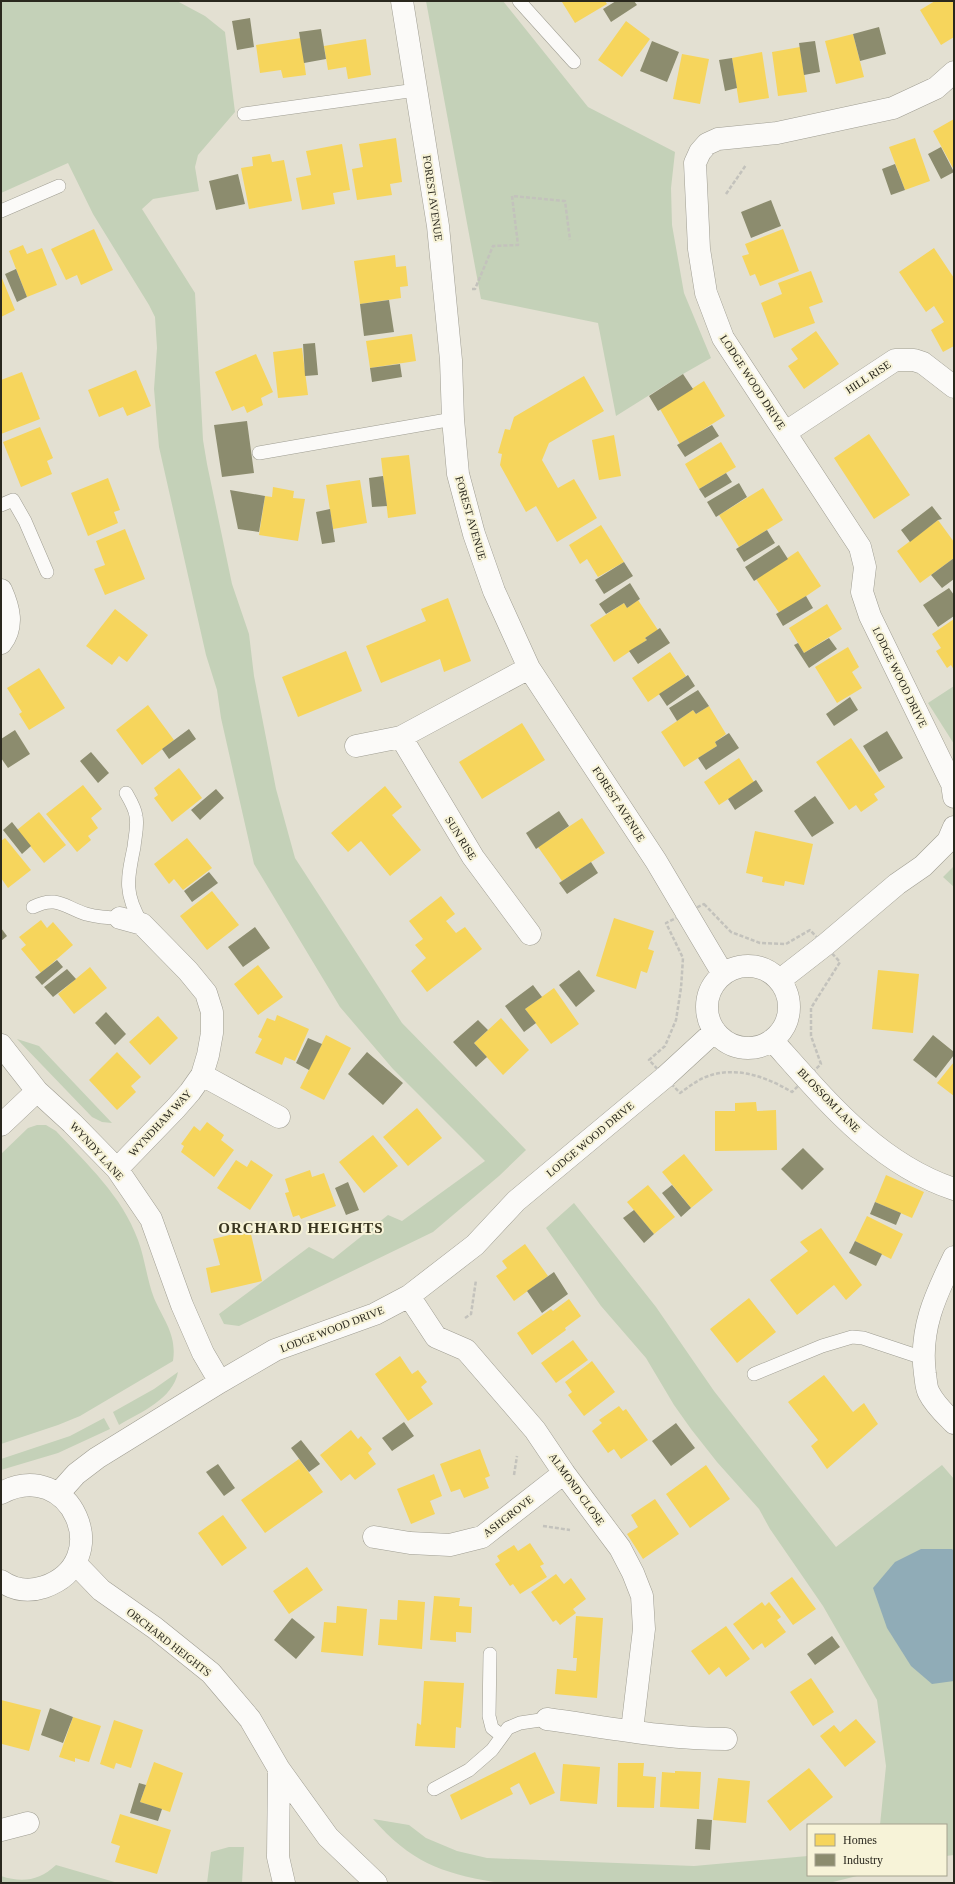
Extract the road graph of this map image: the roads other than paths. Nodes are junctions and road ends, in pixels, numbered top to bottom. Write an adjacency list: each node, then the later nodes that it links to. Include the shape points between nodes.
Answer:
1 (402, 1): 5 (street, FOREST AVENUE)
2 (519, 1): 3 (lane)
3 (574, 62)
4 (954, 72): 11 (street, LODGE WOOD DRIVE, via 936,88 893,108 766,134 718,139 707,144 700,152 695,163 696,205 706,294 723,338)
5 (416, 90): 6 (lane); 10 (street, FOREST AVENUE, via 438,226 451,360)
6 (244, 114)
7 (59, 186): 8 (lane)
8 (1, 211)
9 (954, 386): 11 (street, HILL RISE, via 923,363 914,360 895,360)
10 (453, 419): 12 (lane); 17 (street, FOREST AVENUE, via 458,474 474,534 494,591)
11 (786, 432): 21 (street, LODGE WOOD DRIVE, via 860,547 865,567 862,592 870,616 952,784)
12 (259, 453)
13 (1, 505): 14 (lane, via 13,500)
14 (47, 572)
15 (1, 590): 16 (street, via 8,606 10,622)
16 (1, 643)
17 (529, 668): 18 (street); 27 (street, FOREST AVENUE, via 644,842)
18 (401, 737): 19 (street); 26 (street, SUN RISE, via 473,857)
19 (356, 746)
20 (126, 793): 25 (lane, via 136,814 128,891 132,908)
21 (954, 797)
22 (954, 828): 28 (street, via 948,841 923,866 897,884)
23 (33, 907): 24 (lane, via 46,901 70,906 96,916)
24 (120, 918): 25 (street)
25 (142, 924): 32 (street, WYNDHAM WAY, via 206,993 212,1012 212,1034)
26 (530, 934)
27 (723, 974): 28 (street, via 738,967 752,966 766,970); 29 (street, via 713,984 708,998 707,1015)
28 (780, 980): 30 (street, via 787,995 788,1011 783,1027)
29 (715, 1031): 30 (street, via 726,1042 741,1047 755,1047); 39 (street, LODGE WOOD DRIVE, via 665,1077 516,1201 475,1245)
30 (772, 1040): 37 (street, BLOSSOM LANE, via 845,1120 872,1143 903,1166 938,1184)
31 (1, 1044): 33 (street, WYNDY LANE)
32 (202, 1075): 34 (street); 36 (street, WYNDHAM WAY, via 181,1103)
33 (38, 1092): 35 (street); 36 (street, WYNDY LANE)
34 (279, 1117)
35 (1, 1125)
36 (117, 1169): 42 (street, WYNDY LANE, via 151,1219 182,1305)
37 (954, 1189)
38 (954, 1257): 40 (street, via 941,1285 925,1332)
39 (409, 1296): 42 (street, LODGE WOOD DRIVE, via 375,1314 275,1350); 44 (street, ALMOND CLOSE, via 436,1337 466,1350 535,1430)
40 (923, 1358): 41 (lane, via 863,1338 852,1337 822,1346); 43 (street, via 928,1391 940,1409)
41 (754, 1374)
42 (220, 1382): 46 (street, LODGE WOOD DRIVE, via 97,1458 76,1474)
43 (954, 1423)
44 (564, 1473): 47 (street, ASHGROVE, via 482,1537 450,1545 410,1543); 52 (street, ALMOND CLOSE, via 620,1548 642,1596 644,1629)
45 (1, 1493): 46 (street, via 14,1486 38,1485)
46 (59, 1493): 48 (street, via 72,1506 81,1527 81,1545)
47 (374, 1537)
48 (75, 1564): 49 (street, via 57,1583 34,1591 10,1588); 55 (street, ORCHARD HEIGHTS, via 101,1590 155,1628 210,1673 250,1719)
49 (1, 1581)
50 (490, 1654): 53 (lane, via 489,1716 492,1728)
51 (547, 1719): 52 (street); 53 (lane, via 520,1723 508,1728)
52 (632, 1730): 54 (street, via 650,1734)
53 (502, 1736): 56 (lane, via 492,1750 470,1770)
54 (726, 1739)
55 (279, 1769): 59 (street, via 278,1857); 60 (street, ORCHARD HEIGHTS, via 328,1837)
56 (434, 1790)
57 (28, 1823): 58 (street)
58 (1, 1830)
59 (284, 1883)
60 (376, 1883)

